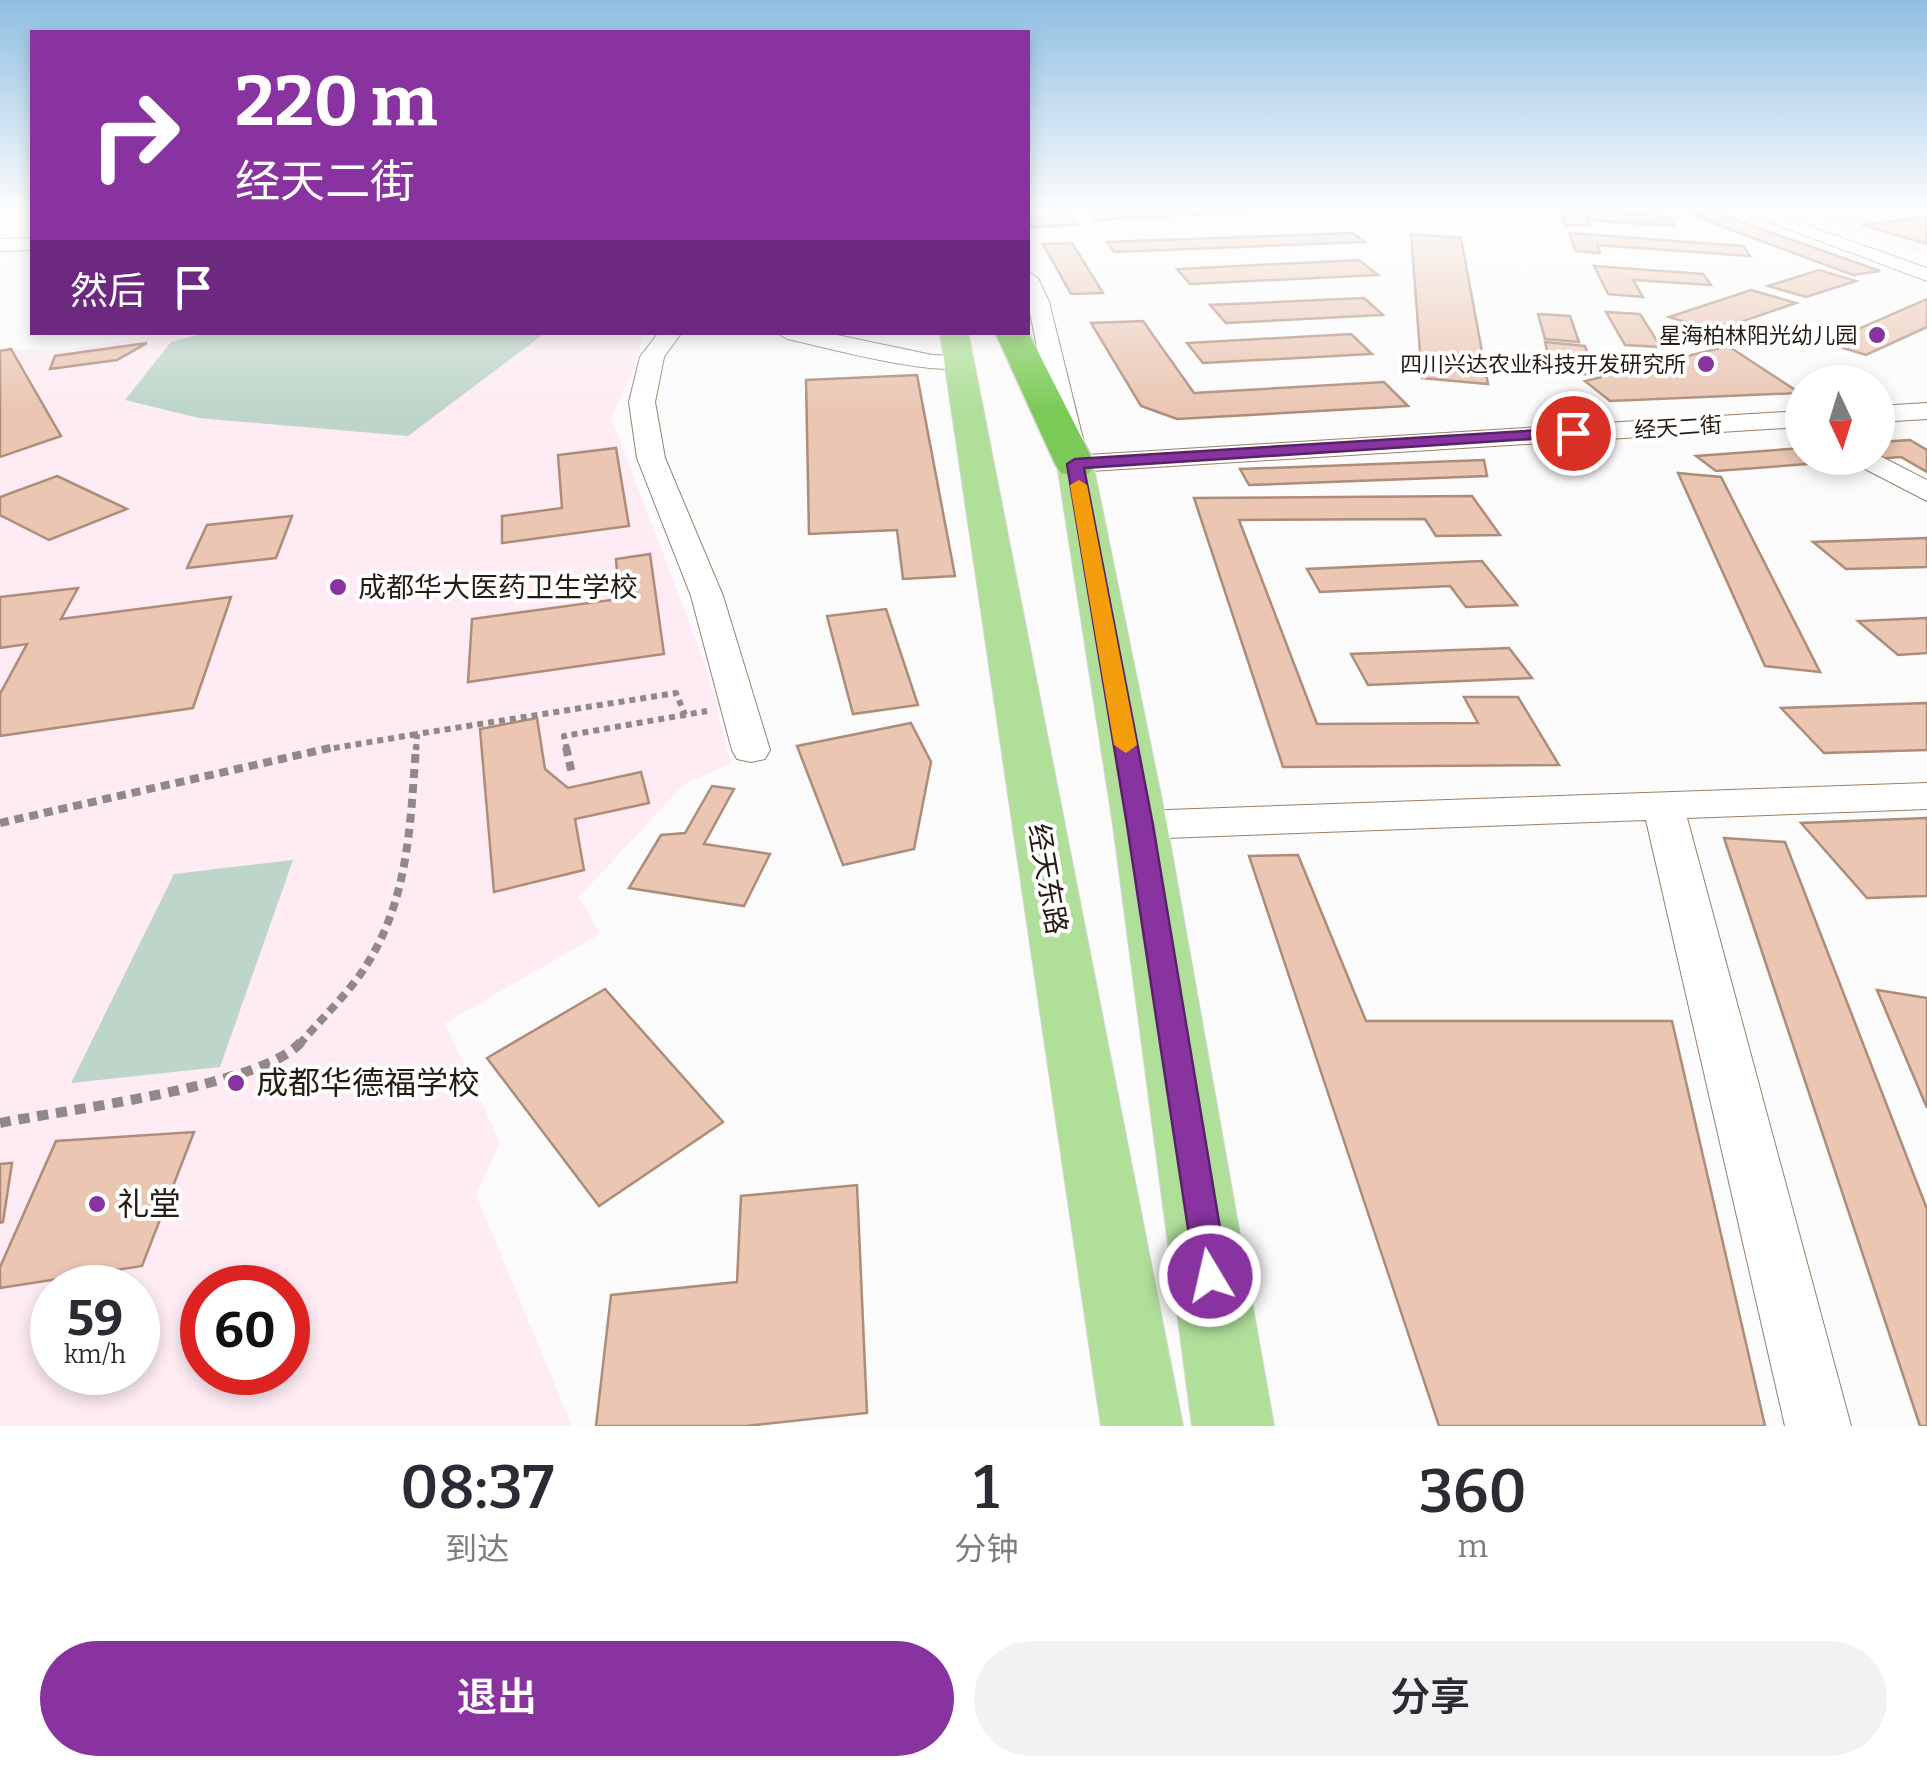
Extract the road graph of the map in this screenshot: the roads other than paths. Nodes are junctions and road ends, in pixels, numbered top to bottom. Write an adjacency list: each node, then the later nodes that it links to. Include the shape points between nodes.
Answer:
1 (1030, 283): 11 (street)
2 (668, 335): 14 (street, via 652,357 642,402 652,458 707,596)
3 (802, 335): 6 (street, via 932,362)
4 (1013, 335): 7 (highway)
5 (1023, 335): 7 (highway)
6 (956, 348): 18 (main road, 经天东路)
7 (1032, 371): 11 (highway)
8 (1927, 411): 9 (street)
9 (1895, 413)
10 (1785, 420): 11 (street, 经天二街)
11 (1075, 464): 17 (main road)
12 (1895, 474): 13 (street)
13 (1927, 492)
14 (751, 750)
15 (1927, 796): 16 (street)
16 (1664, 805): 17 (street); 20 (street)
17 (1140, 825): 19 (main road)
18 (1142, 1426)
19 (1233, 1426)
20 (1818, 1426)

